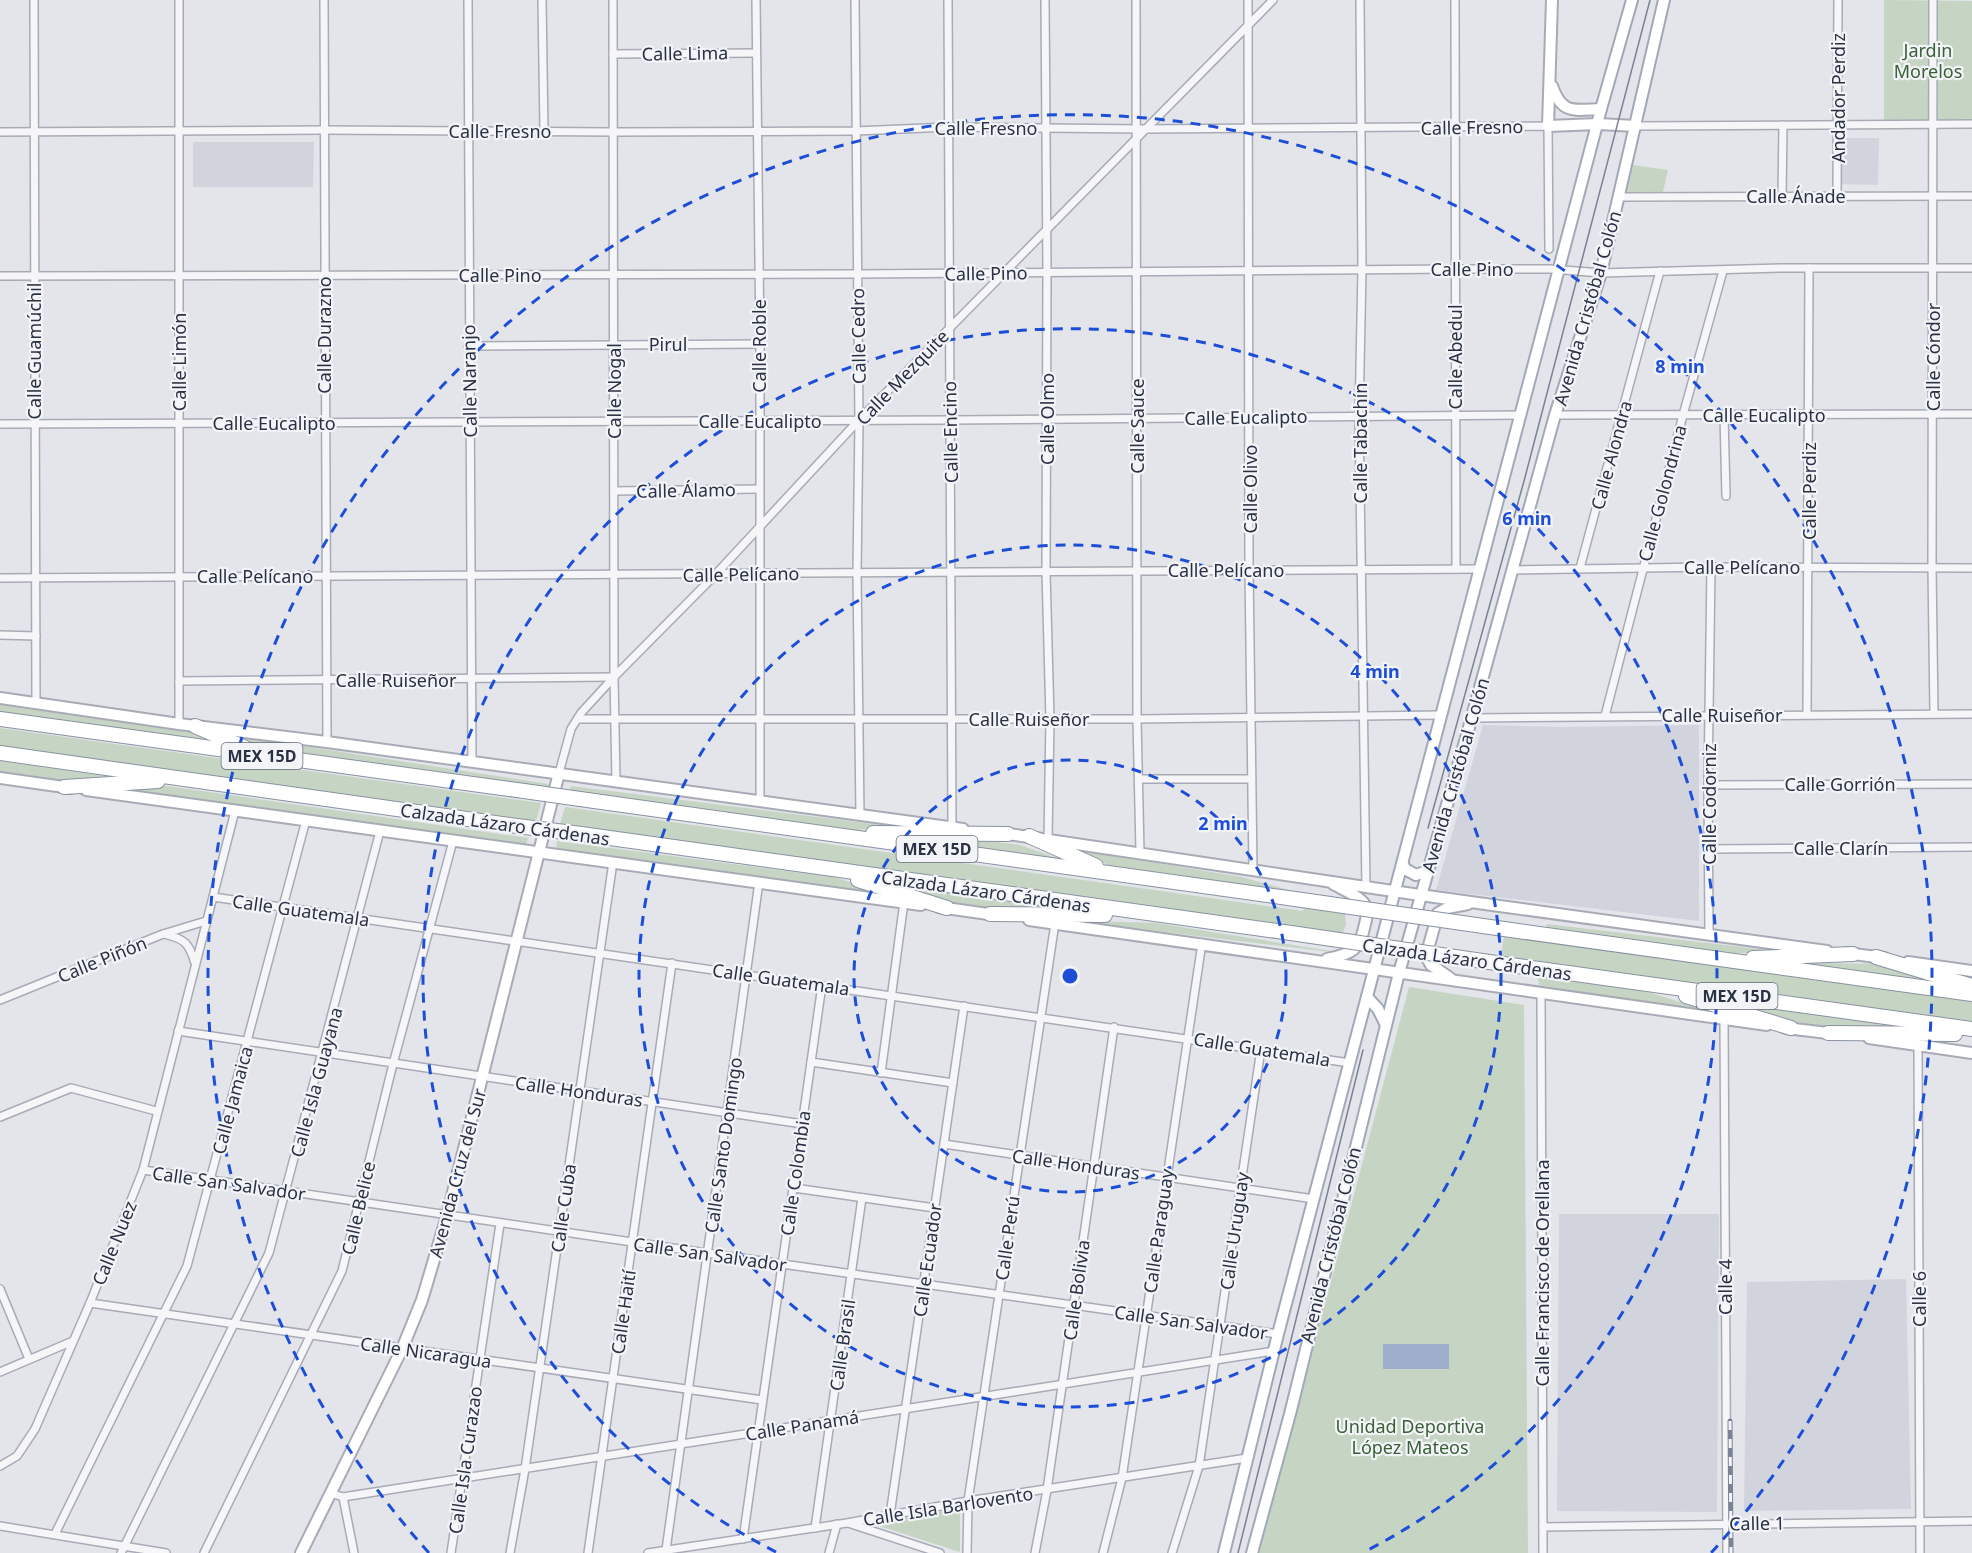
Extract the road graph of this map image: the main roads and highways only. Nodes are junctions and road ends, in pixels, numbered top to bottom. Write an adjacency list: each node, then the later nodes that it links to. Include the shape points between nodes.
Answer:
1 (1552, 0): 4 (main road)
2 (1632, 0): 5 (main road, Avenida Cristóbal Colón)
3 (1664, 0): 7 (main road, Avenida Cristóbal Colón)
4 (1549, 80): 5 (main road, via 1564,108); 6 (main road, Calle Fresno, via 1548,126)
5 (1601, 110): 6 (main road, Avenida Cristóbal Colón)
6 (1598, 124): 7 (main road, Calle Fresno); 21 (main road, Avenida Cristóbal Colón)
7 (1636, 126): 23 (main road, Avenida Cristóbal Colón, via 1600,273)
8 (0, 698): 10 (main road)
9 (0, 720): 12 (highway, Calzada Lázaro Cárdenas / MEX 15D)
10 (195, 726): 12 (highway); 13 (main road)
11 (0, 753): 15 (highway, Calzada Lázaro Cárdenas / MEX 15D)
12 (266, 757): 17 (highway, Calzada Lázaro Cárdenas / MEX 15D, bridge)
13 (560, 774): 18 (main road); 20 (main road, Avenida Cruz del Sur)
14 (0, 778): 16 (main road, Calzada Lázaro Cárdenas)
15 (188, 779): 16 (highway); 22 (highway, Calzada Lázaro Cárdenas / MEX 15D, bridge)
16 (64, 787): 20 (main road, Calzada Lázaro Cárdenas)
17 (817, 833): 18 (highway); 24 (highway, Calzada Lázaro Cárdenas / MEX 15D)
18 (1008, 834): 19 (main road)
19 (1029, 836): 24 (highway); 25 (main road)
20 (539, 851): 29 (main road, Calzada Lázaro Cárdenas); 50 (main road, Avenida Cruz del Sur, via 447,1216 422,1300 402,1349)
21 (1402, 864): 23 (main road, via 1416,875); 26 (main road, Avenida Cristóbal Colón)
22 (822, 868): 29 (highway); 31 (highway, Calzada Lázaro Cárdenas / MEX 15D)
23 (1427, 871): 27 (main road, Avenida Cristóbal Colón)
24 (1112, 873): 34 (highway, Calzada Lázaro Cárdenas / MEX 15D, bridge)
25 (1326, 880): 26 (main road); 35 (main road, via 1362,901 1367,913 1358,946 1345,955)
26 (1395, 891): 27 (main road); 36 (main road, Avenida Cristóbal Colón)
27 (1420, 895): 28 (main road); 38 (main road, Avenida Cristóbal Colón)
28 (1477, 902): 32 (main road); 39 (main road, via 1447,908 1436,916 1427,960)
29 (947, 908): 30 (main road, Calzada Lázaro Cárdenas)
30 (990, 914): 31 (highway); 35 (main road, Calzada Lázaro Cárdenas)
31 (1161, 916): 40 (highway, Calzada Lázaro Cárdenas / MEX 15D, bridge)
32 (1853, 954): 33 (main road); 34 (highway)
33 (1876, 957): 37 (main road); 41 (highway)
34 (1715, 959): 42 (highway, Calzada Lázaro Cárdenas / MEX 15D)
35 (1318, 961): 36 (main road, Calzada Lázaro Cárdenas)
36 (1374, 969): 38 (main road, Calzada Lázaro Cárdenas); 43 (main road, Avenida Cristóbal Colón)
37 (1972, 971)
38 (1399, 973): 39 (main road, Calzada Lázaro Cárdenas); 44 (main road, Avenida Cristóbal Colón)
39 (1453, 980): 45 (main road, Calzada Lázaro Cárdenas)
40 (1647, 984): 45 (highway); 46 (highway, Calzada Lázaro Cárdenas / MEX 15D)
41 (1972, 986)
42 (1972, 994)
43 (1367, 997): 44 (main road); 51 (main road, Avenida Cristóbal Colón)
44 (1385, 1023): 52 (main road, Avenida Cristóbal Colón, via 1290,1414)
45 (1791, 1028): 47 (main road, Calzada Lázaro Cárdenas)
46 (1972, 1029)
47 (1828, 1033): 48 (highway); 49 (main road, Calzada Lázaro Cárdenas)
48 (1972, 1034)
49 (1972, 1053)
50 (301, 1553)
51 (1224, 1553)
52 (1252, 1553)

